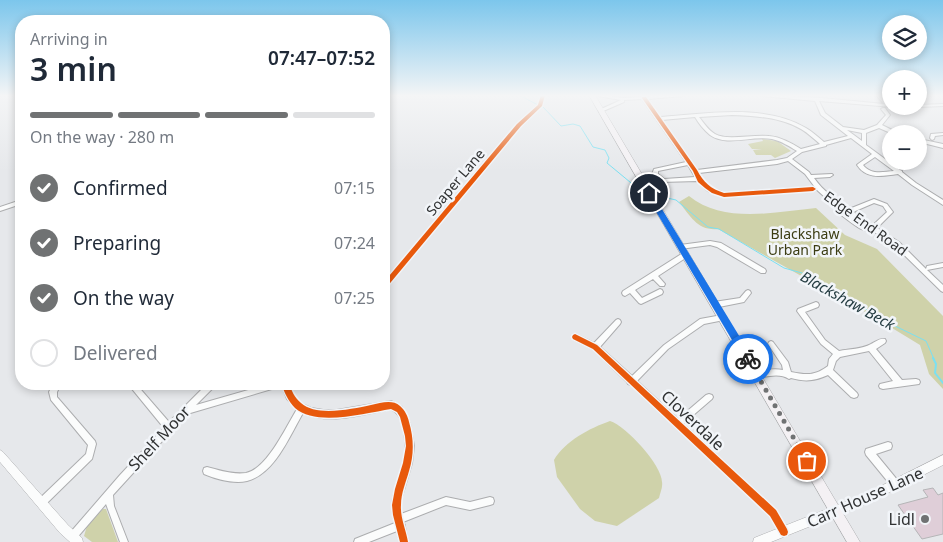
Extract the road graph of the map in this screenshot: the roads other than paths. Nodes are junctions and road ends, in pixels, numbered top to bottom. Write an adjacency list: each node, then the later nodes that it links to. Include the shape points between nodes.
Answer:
1 (524, 120): 39 (street, Soaper Lane)
2 (613, 120): 34 (main road)
3 (659, 120): 22 (street)
4 (699, 120): 19 (street, via 714,138 770,137)
5 (784, 120): 17 (street, via 803,128)
6 (831, 120): 10 (street)
7 (884, 120): 8 (street)
8 (879, 126): 9 (street); 11 (street)
9 (882, 127)
10 (840, 128): 11 (street); 13 (street)
11 (864, 132): 16 (street)
12 (943, 134): 14 (street, via 933,134)
13 (852, 136): 16 (street); 17 (street)
14 (932, 138)
15 (927, 143): 18 (street)
16 (864, 144): 20 (street)
17 (824, 145): 19 (street)
18 (943, 146)
19 (800, 151): 21 (street)
20 (876, 154): 24 (street); 24 (street, via 860,165 865,172)
21 (789, 159): 23 (street); 26 (street, Edge End Road)
22 (688, 163): 23 (street); 27 (street, via 656,170 655,174 664,181)
23 (696, 172): 27 (street)
24 (900, 172): 29 (street)
25 (830, 175): 26 (street)
26 (810, 177): 32 (street, Edge End Road, via 819,190)
27 (698, 179): 28 (street, via 711,191 724,195)
28 (813, 189)
29 (941, 201)
30 (15, 204): 31 (street)
31 (0, 209)
32 (849, 211): 33 (street, Edge End Road); 33 (street, via 874,201 885,206 890,212)
33 (874, 227): 41 (street, Edge End Road, via 913,257)
34 (682, 251): 37 (street, via 710,243 719,245); 38 (street); 45 (main road)
35 (943, 265): 36 (street)
36 (929, 268)
37 (763, 271)
38 (654, 276): 40 (street); 42 (street, via 628,291 641,301)
39 (390, 279)
40 (662, 284)
41 (943, 289)
42 (660, 292)
43 (748, 292): 45 (street, via 742,300)
44 (816, 305): 53 (street, via 800,310 823,342)
45 (714, 306): 46 (main road)
46 (722, 318): 55 (main road); 57 (street, via 702,321 666,347)
47 (618, 322): 51 (street)
48 (575, 337): 51 (street, Cloverdale)
49 (883, 341): 52 (street)
50 (771, 344): 56 (street, via 786,364)
51 (595, 347): 57 (street, Cloverdale)
52 (871, 348): 53 (street); 59 (street)
53 (838, 354): 54 (street)
54 (828, 370): 56 (street, via 818,376); 66 (street)
55 (758, 375): 56 (street, via 781,372); 80 (main road)
56 (789, 376)
57 (631, 382): 70 (street, Cloverdale)
58 (916, 382): 59 (street)
59 (900, 384): 60 (street)
60 (883, 386)
61 (54, 390): 79 (street, via 54,398 92,444 92,450)
62 (137, 390): 71 (street)
63 (206, 390): 69 (street, Shelf Moor)
64 (260, 390): 69 (street)
65 (287, 390): 68 (street, via 291,399)
66 (854, 395)
67 (709, 397): 70 (street)
68 (301, 408): 75 (street, via 270,461 260,471 249,478); 81 (street, via 330,415 390,404 398,406 411,442 396,502)
69 (188, 411): 71 (street, Shelf Moor)
70 (678, 424): 82 (street, Cloverdale, via 773,513)
71 (168, 426): 77 (street, Shelf Moor)
72 (888, 446): 76 (street, via 869,452)
73 (0, 455): 79 (street)
74 (943, 460): 76 (street, Carr House Lane)
75 (207, 472)
76 (896, 486): 80 (street, Carr House Lane)
77 (109, 494): 83 (street, Shelf Moor); 84 (street, via 110,506)
78 (490, 502): 81 (street, via 470,506 446,502)
79 (41, 503): 83 (street)
80 (836, 512): 82 (street, Carr House Lane); 88 (main road)
81 (400, 522): 85 (street); 86 (street)
82 (784, 532): 87 (street, Carr House Lane)
83 (75, 540)
84 (124, 542)
85 (358, 542)
86 (404, 542)
87 (758, 542)
88 (854, 542)

